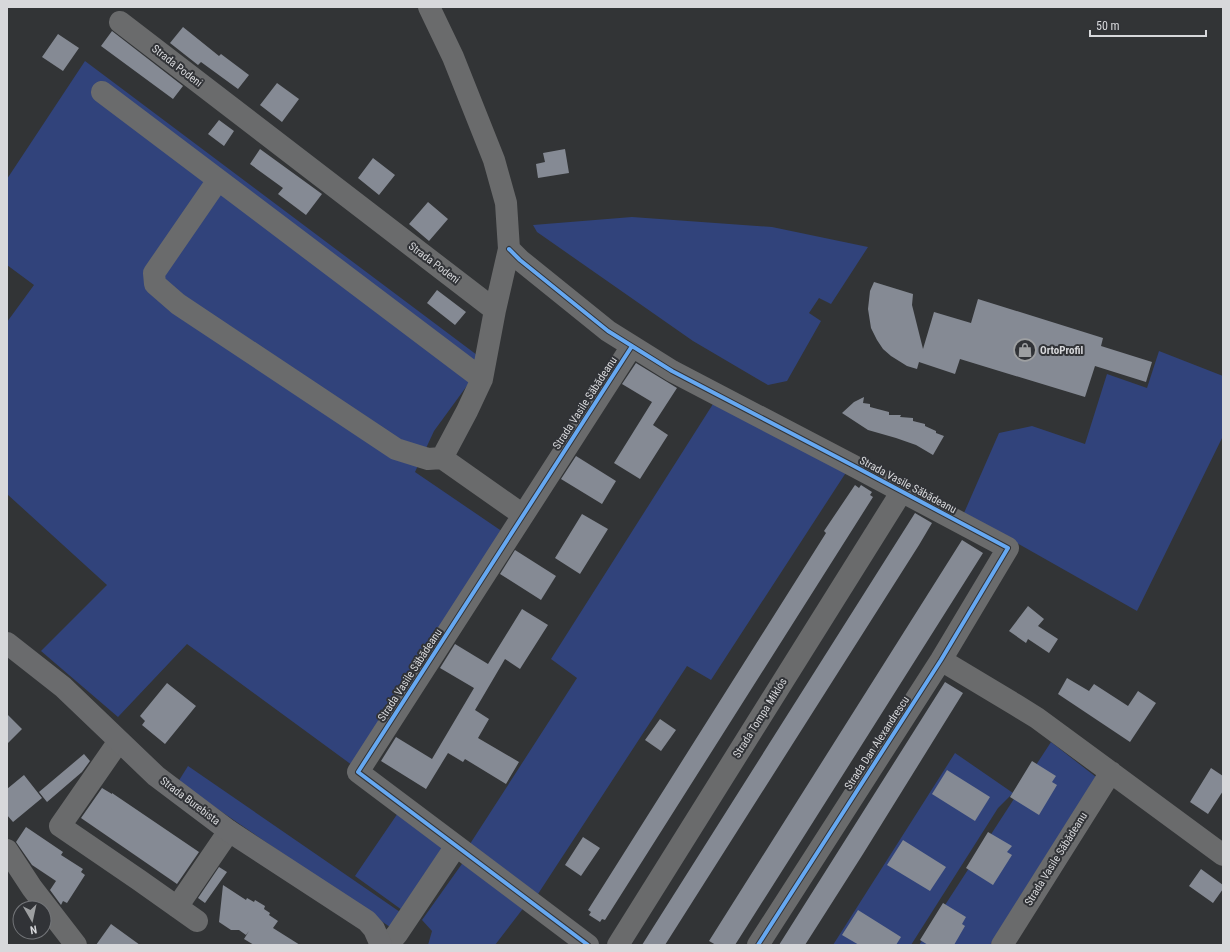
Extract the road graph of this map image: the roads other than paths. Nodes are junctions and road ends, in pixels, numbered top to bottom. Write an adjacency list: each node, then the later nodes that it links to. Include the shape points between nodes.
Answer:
1 (429, 7): 5 (street, via 453,57 494,160 506,203)
2 (120, 22): 6 (street, Strada Podeni)
3 (102, 92): 4 (street)
4 (218, 180): 8 (street); 9 (street, via 154,273 156,284 178,304 396,449 428,459)
5 (509, 249): 6 (street); 7 (street, Strada Vasile Săbădeanu, via 608,331)
6 (495, 310): 8 (street)
7 (632, 346): 10 (street, Strada Vasile Săbădeanu, via 672,371); 11 (street, Strada Vasile Săbădeanu)
8 (482, 379): 9 (street)
9 (442, 458): 11 (street)
10 (902, 492): 12 (street, Strada Vasile Săbădeanu); 26 (street, Strada Tompa Miklós)
11 (524, 515): 18 (street, Strada Vasile Săbădeanu, via 358,772)
12 (1008, 548): 14 (street, Strada Dan Alexandrescu)
13 (7, 643): 15 (main road, Strada Burebista, via 63,687)
14 (941, 660): 16 (street, via 1016,705); 27 (street, Strada Dan Alexandrescu)
15 (119, 741): 17 (main road, Strada Burebista, via 156,776); 21 (street, via 60,826)
16 (1110, 772): 20 (street); 28 (street, Strada Vasile Săbădeanu)
17 (230, 831): 21 (street); 24 (main road, Strada Burebista, via 367,921)
18 (456, 846): 24 (street, via 397,934 391,941); 25 (street, Strada Vasile Săbădeanu)
19 (7, 850): 23 (street, via 32,888)
20 (1223, 854)
21 (177, 907): 22 (street)
22 (197, 921)
23 (76, 945)
24 (382, 945)
25 (588, 945)
26 (618, 945)
27 (758, 945)
28 (1002, 945)

